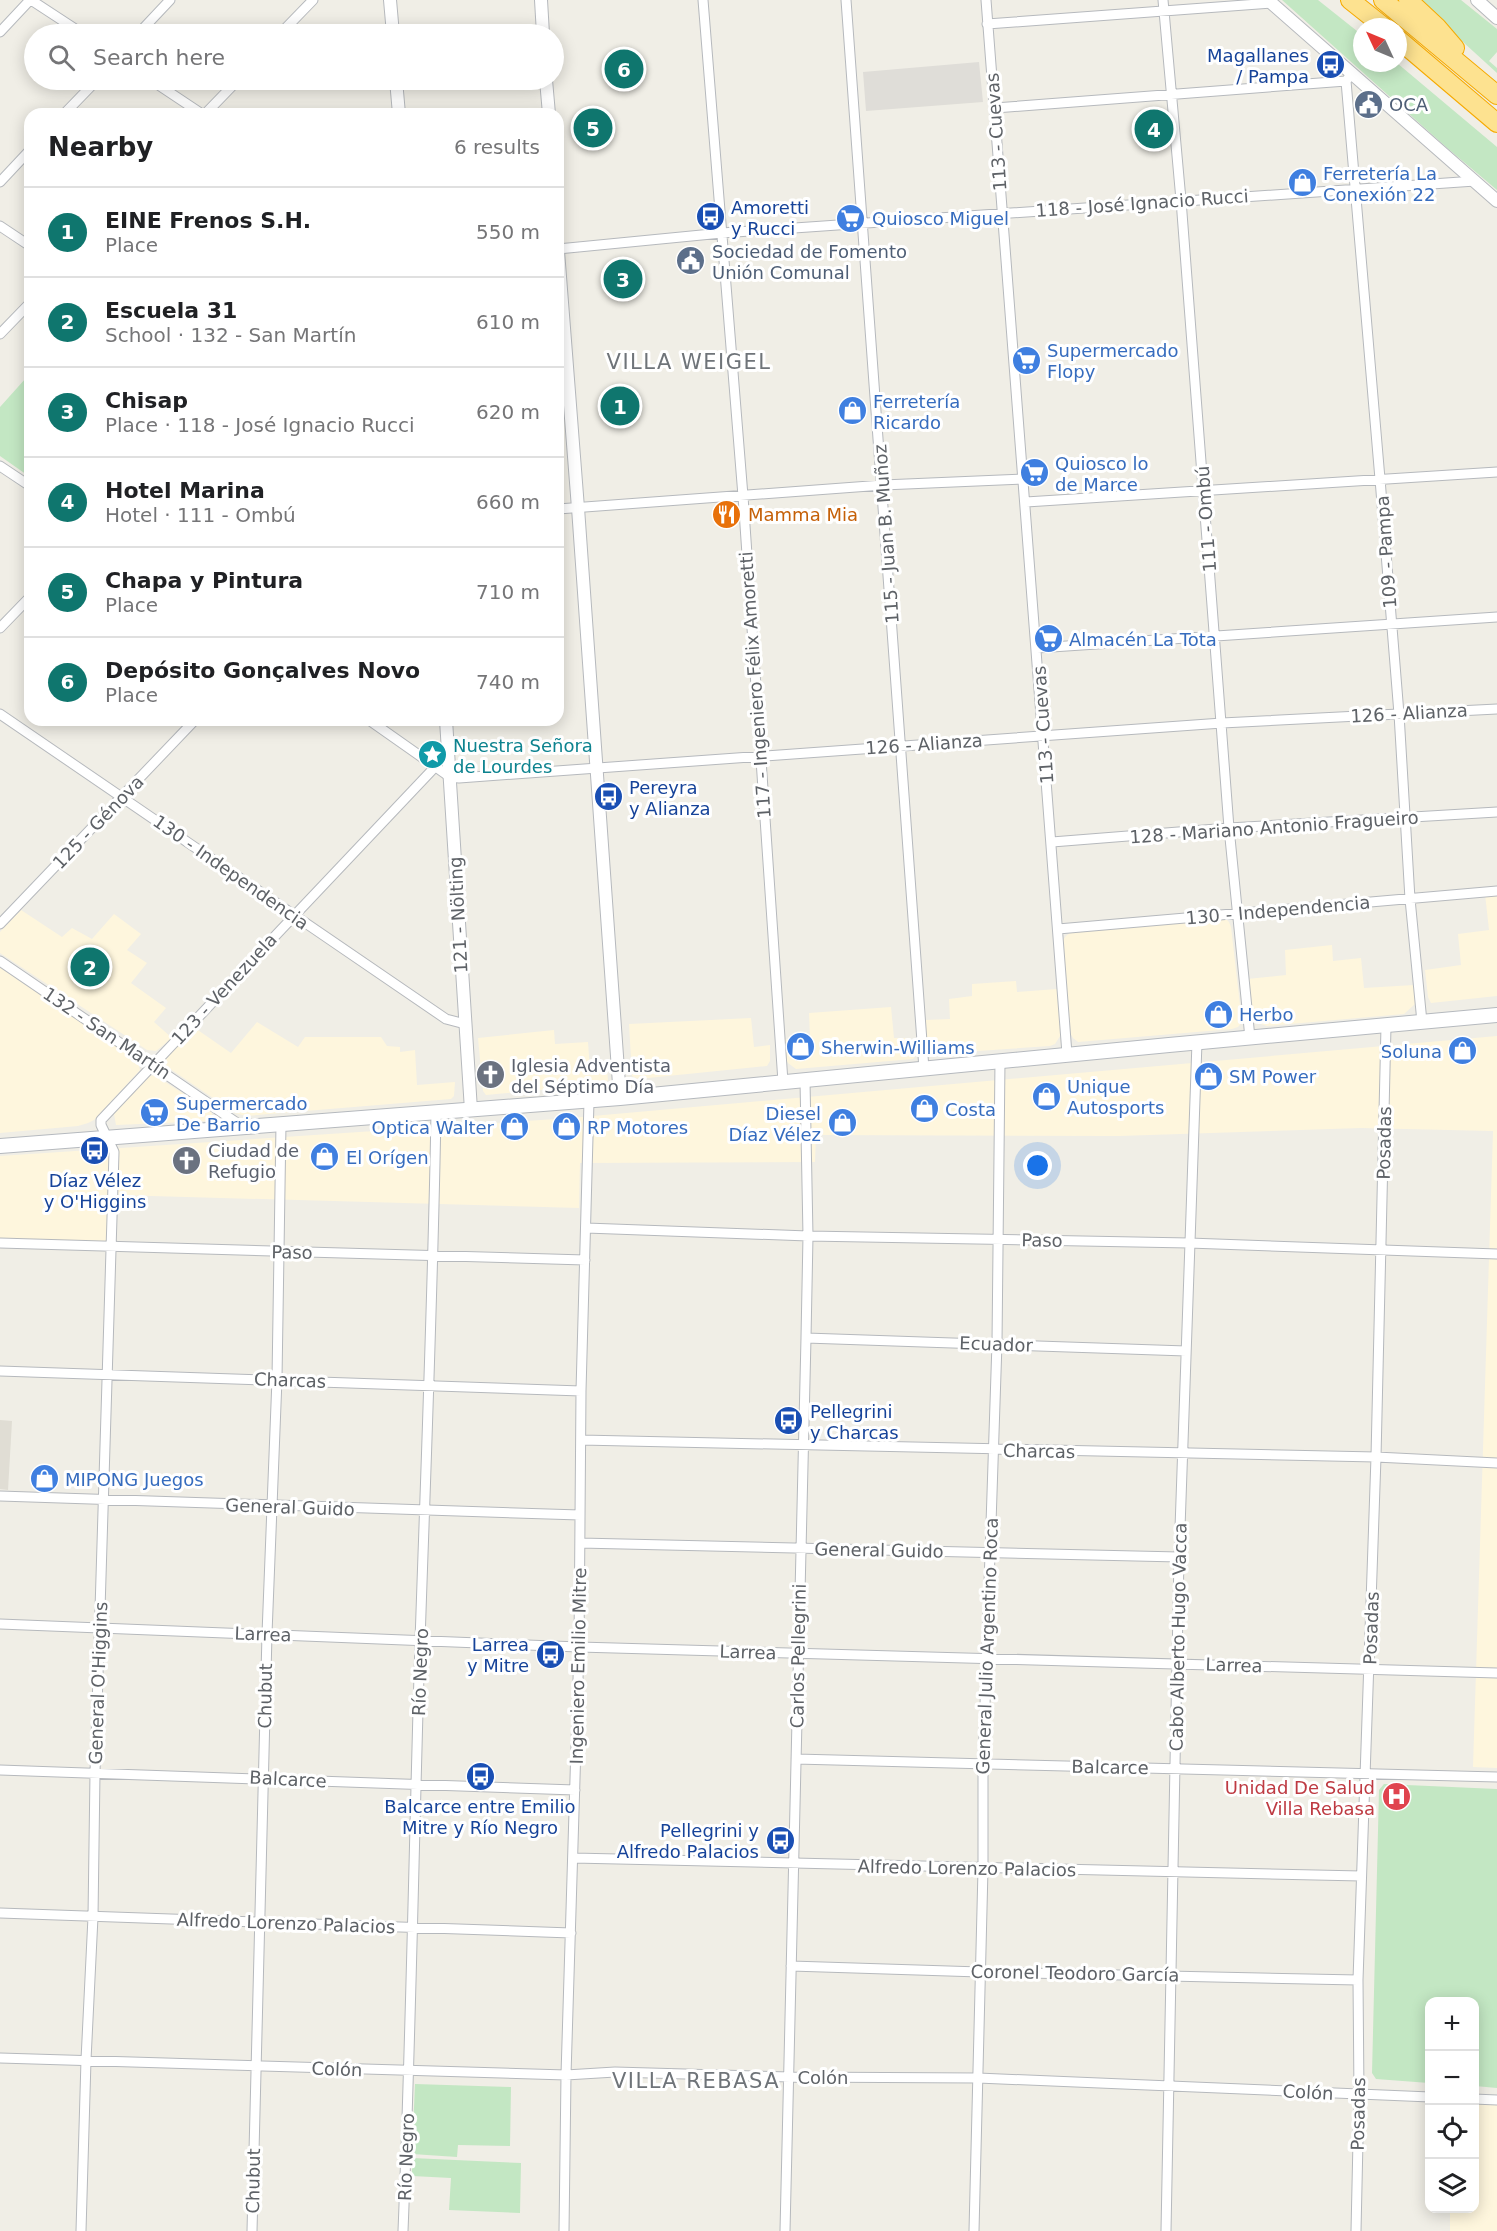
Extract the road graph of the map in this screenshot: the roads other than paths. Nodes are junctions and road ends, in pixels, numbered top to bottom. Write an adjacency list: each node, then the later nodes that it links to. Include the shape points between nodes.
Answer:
1 (30, 0): 20 (street); 26 (street)
2 (170, 0): 21 (street)
3 (313, 0): 22 (street)
4 (390, 0): 23 (street)
5 (541, 0): 24 (street)
6 (704, 0): 54 (street, 117 - Ingeniero Félix Amoretti)
7 (846, 0): 52 (street, 115 - Juan B. Muñoz)
8 (986, 0): 25 (street, 113 - Cuevas)
9 (1163, 0): 16 (street, 111 - Ombú)
10 (1345, 0): 17 (highway)
11 (1350, 0): 18 (highway)
12 (1383, 0): 34 (highway)
13 (1408, 0): 34 (highway)
14 (1477, 0): 19 (street)
15 (1270, 2): 16 (street); 28 (street)
16 (1163, 11): 25 (street); 35 (street, 111 - Ombú)
17 (1371, 18)
18 (1372, 18)
19 (1497, 18)
20 (67, 24)
21 (147, 24)
22 (290, 24)
23 (392, 24)
24 (542, 24)
25 (987, 24): 41 (street, 113 - Cuevas)
26 (0, 32)
27 (1407, 47): 42 (highway)
28 (1349, 77): 35 (street); 46 (street); 48 (street, 109 - Pampa)
29 (87, 90): 36 (street)
30 (167, 90): 37 (street)
31 (228, 90): 38 (street)
32 (397, 90): 39 (street)
33 (547, 90): 40 (street)
34 (1492, 90)
35 (1172, 94): 41 (street); 49 (street, 111 - Ombú)
36 (70, 108)
37 (195, 108)
38 (210, 108)
39 (398, 108)
40 (548, 108)
41 (994, 108): 51 (street, 113 - Cuevas)
42 (1482, 110): 43 (highway); 44 (highway)
43 (1497, 123)
44 (1497, 130)
45 (24, 156): 47 (street)
46 (1475, 181): 48 (street, 118 - José Ignacio Rucci); 50 (street)
47 (0, 182)
48 (1356, 189): 49 (street, 118 - José Ignacio Rucci); 63 (street, 109 - Pampa)
49 (1181, 200): 51 (street, 118 - José Ignacio Rucci); 66 (street, 111 - Ombú)
50 (1497, 201)
51 (1002, 213): 52 (street, 118 - José Ignacio Rucci); 62 (street, 113 - Cuevas)
52 (861, 223): 54 (street, 118 - José Ignacio Rucci); 65 (street, 115 - Juan B. Muñoz)
53 (0, 226): 55 (street)
54 (722, 233): 56 (street, 118 - José Ignacio Rucci); 67 (street, 117 - Ingeniero Félix Amoretti)
55 (24, 242)
56 (564, 249)
57 (24, 309): 59 (street)
58 (564, 327): 69 (street)
59 (0, 334)
60 (0, 466): 64 (street)
61 (1497, 472): 63 (street)
62 (1024, 479): 65 (street); 68 (street, 113 - Cuevas)
63 (1380, 479): 66 (street); 73 (street, 109 - Pampa)
64 (24, 482)
65 (883, 485): 67 (street); 85 (street, 115 - Juan B. Muñoz)
66 (1204, 491): 68 (street); 75 (street, 111 - Ombú)
67 (743, 496): 69 (street); 86 (street, 117 - Ingeniero Félix Amoretti)
68 (1026, 502): 76 (street, 113 - Cuevas)
69 (578, 508): 70 (street); 88 (street)
70 (564, 509)
71 (24, 603): 74 (street)
72 (1497, 617): 73 (street)
73 (1391, 623): 75 (street); 79 (street, 109 - Pampa)
74 (0, 628)
75 (1214, 637): 76 (street); 80 (street, 111 - Ombú)
76 (1037, 648): 84 (street, 113 - Cuevas)
77 (1497, 708): 79 (street, 126 - Alianza)
78 (0, 714): 90 (street, 130 - Independencia)
79 (1399, 714): 80 (street, 126 - Alianza); 92 (street, 109 - Pampa)
80 (1222, 723): 84 (street, 126 - Alianza); 93 (street, 111 - Ombú)
81 (189, 726): 90 (street, 125 - Génova)
82 (377, 726): 87 (street)
83 (446, 726): 89 (street, 121 - Nölting)
84 (1043, 735): 85 (street, 126 - Alianza); 94 (street, 113 - Cuevas)
85 (900, 746): 86 (street, 126 - Alianza); 111 (street, 115 - Juan B. Muñoz)
86 (760, 756): 88 (street, 126 - Alianza); 113 (street, 117 - Ingeniero Félix Amoretti)
87 (435, 767): 89 (street); 98 (street, 123 - Venezuela)
88 (596, 767): 89 (street, 126 - Alianza); 114 (street)
89 (450, 777): 104 (street, 121 - Nölting)
90 (122, 797): 98 (street, 130 - Independencia); 99 (street, 125 - Génova)
91 (1497, 813): 92 (street, 128 - Mariano Antonio Fragueiro)
92 (1405, 819): 93 (street, 128 - Mariano Antonio Fragueiro); 96 (street, 109 - Pampa)
93 (1229, 828): 94 (street, 128 - Mariano Antonio Fragueiro); 97 (street, 111 - Ombú)
94 (1052, 842): 100 (street, 113 - Cuevas)
95 (1497, 891): 96 (street, 130 - Independencia)
96 (1410, 899): 97 (street, 130 - Independencia); 103 (street, 109 - Pampa)
97 (1238, 913): 100 (street, 130 - Independencia); 106 (street, 111 - Ombú)
98 (293, 915): 104 (street, 130 - Independencia, via 446,1019); 110 (street, 123 - Venezuela)
99 (0, 924)
100 (1058, 929): 108 (street, 113 - Cuevas)
101 (0, 961): 110 (street, 132 - San Martín)
102 (1497, 1015): 103 (main road)
103 (1422, 1022): 105 (main road)
104 (465, 1024): 116 (street, 121 - Nölting)
105 (1386, 1026): 106 (main road); 128 (street, Posadas)
106 (1250, 1038): 107 (main road)
107 (1197, 1042): 108 (main road); 126 (street, Cabo Alberto Hugo Vacca)
108 (1067, 1054): 109 (main road)
109 (1000, 1061): 111 (main road); 124 (street, General Julio Argentino Roca)
110 (153, 1064): 119 (street, 132 - San Martín); 120 (street, 123 - Venezuela, via 100,1120)
111 (924, 1069): 112 (main road)
112 (805, 1081): 113 (main road); 123 (street, Carlos Pellegrini)
113 (783, 1082): 114 (main road)
114 (620, 1098): 115 (main road)
115 (589, 1101): 116 (main road); 122 (street, Ingeniero Emilio Mitre)
116 (471, 1110): 117 (main road)
117 (436, 1112): 118 (main road); 131 (street, Río Negro)
118 (281, 1124): 119 (main road); 129 (street, Chubut)
119 (244, 1127): 120 (main road)
120 (107, 1137): 121 (main road); 127 (street, General O'Higgins, via 114,1152)
121 (0, 1146)
122 (586, 1228): 123 (street, Paso); 132 (street, Ingeniero Emilio Mitre)
123 (808, 1236): 124 (street, Paso); 133 (street, Carlos Pellegrini)
124 (999, 1240): 126 (street, Paso); 134 (street, General Julio Argentino Roca)
125 (0, 1243): 127 (street, Paso)
126 (1189, 1243): 128 (street, Paso); 135 (street, Cabo Alberto Hugo Vacca)
127 (111, 1247): 129 (street, Paso); 137 (street, General O'Higgins)
128 (1382, 1250): 130 (street, Paso); 145 (street, Posadas)
129 (279, 1252): 131 (street, Paso); 138 (street, Chubut)
130 (1497, 1254)
131 (433, 1255): 132 (street, Paso); 139 (street, Río Negro)
132 (585, 1260): 140 (street, Ingeniero Emilio Mitre)
133 (806, 1338): 134 (street, Ecuador); 142 (street, Carlos Pellegrini)
134 (997, 1344): 135 (street, Ecuador); 143 (street, General Julio Argentino Roca)
135 (1186, 1351): 144 (street, Cabo Alberto Hugo Vacca)
136 (0, 1371): 137 (street, Charcas)
137 (108, 1376): 138 (street, Charcas); 148 (street, General O'Higgins)
138 (277, 1379): 139 (street, Charcas); 149 (street, Chubut)
139 (430, 1387): 140 (street, Charcas); 150 (street, Río Negro)
140 (581, 1391): 141 (street, Ingeniero Emilio Mitre)
141 (581, 1440): 142 (street, Charcas); 151 (street, Ingeniero Emilio Mitre)
142 (804, 1445): 143 (street, Charcas); 153 (street, Carlos Pellegrini)
143 (993, 1450): 144 (street, Charcas); 154 (street, General Julio Argentino Roca)
144 (1183, 1453): 145 (street, Charcas); 155 (street, Cabo Alberto Hugo Vacca)
145 (1376, 1457): 146 (street, Charcas); 164 (street, Posadas)
146 (1497, 1463)
147 (0, 1496): 148 (street, General Guido)
148 (103, 1501): 149 (street, General Guido); 157 (street, General O'Higgins)
149 (271, 1506): 150 (street, General Guido); 158 (street, Chubut)
150 (426, 1511): 151 (street, General Guido); 159 (street, Río Negro)
151 (580, 1515): 152 (street, Ingeniero Emilio Mitre)
152 (580, 1543): 153 (street, General Guido); 160 (street, Ingeniero Emilio Mitre)
153 (801, 1548): 154 (street, General Guido); 161 (street, Carlos Pellegrini)
154 (990, 1553): 155 (street, General Guido); 162 (street, General Julio Argentino Roca)
155 (1179, 1557): 163 (street, Cabo Alberto Hugo Vacca)
156 (0, 1624): 157 (street, Larrea)
157 (100, 1629): 158 (street, Larrea); 170 (street, General O'Higgins)
158 (267, 1634): 159 (street, Larrea); 173 (street, Chubut)
159 (420, 1640): 160 (street, Larrea); 174 (street, Río Negro)
160 (579, 1647): 161 (street, Larrea); 175 (street, Ingeniero Emilio Mitre)
161 (798, 1653): 162 (street, Larrea); 166 (street, Carlos Pellegrini)
162 (988, 1659): 163 (street, Larrea); 167 (street, General Julio Argentino Roca)
163 (1178, 1664): 164 (street, Larrea); 168 (street, Cabo Alberto Hugo Vacca)
164 (1369, 1669): 165 (street, Larrea); 171 (street, Posadas)
165 (1497, 1673)
166 (796, 1759): 167 (street, Balcarce); 177 (street, Carlos Pellegrini)
167 (983, 1765): 168 (street, Balcarce); 178 (street, General Julio Argentino Roca)
168 (1176, 1768): 171 (street, Balcarce); 179 (street, Cabo Alberto Hugo Vacca)
169 (0, 1770): 170 (street, Balcarce)
170 (95, 1773): 173 (street, Balcarce); 182 (street, General O'Higgins)
171 (1365, 1773): 172 (street, Balcarce); 180 (street, Posadas)
172 (1497, 1777)
173 (264, 1778): 174 (street, Balcarce); 183 (street, Chubut)
174 (416, 1785): 175 (street, Balcarce); 184 (street, Río Negro)
175 (575, 1790): 176 (street, Ingeniero Emilio Mitre)
176 (573, 1858): 177 (street, Alfredo Lorenzo Palacios); 185 (street, Ingeniero Emilio Mitre)
177 (793, 1865): 178 (street, Alfredo Lorenzo Palacios); 186 (street, Carlos Pellegrini)
178 (983, 1869): 179 (street, Alfredo Lorenzo Palacios); 187 (street, General Julio Argentino Roca)
179 (1172, 1870): 180 (street, Alfredo Lorenzo Palacios); 188 (street, Cabo Alberto Hugo Vacca)
180 (1361, 1876): 189 (street, Posadas)
181 (0, 1913): 182 (street, Alfredo Lorenzo Palacios)
182 (93, 1917): 183 (street, Alfredo Lorenzo Palacios); 191 (street, General O'Higgins)
183 (261, 1922): 184 (street, Alfredo Lorenzo Palacios); 192 (street, Chubut)
184 (414, 1928): 185 (street, Alfredo Lorenzo Palacios); 193 (street, Río Negro)
185 (571, 1933): 194 (street, Ingeniero Emilio Mitre)
186 (791, 1966): 187 (street, Coronel Teodoro García); 195 (street, Carlos Pellegrini)
187 (980, 1972): 188 (street, Coronel Teodoro García); 196 (street, General Julio Argentino Roca)
188 (1170, 1975): 189 (street, Coronel Teodoro García); 197 (street, Cabo Alberto Hugo Vacca)
189 (1358, 1980): 198 (street, Posadas)
190 (0, 2058): 191 (street, Colón)
191 (86, 2060): 192 (street, Colón); 202 (street, General O'Higgins)
192 (256, 2067): 193 (street, Colón); 203 (street, Chubut)
193 (410, 2071): 194 (street, Colón); 204 (street, Río Negro)
194 (566, 2075): 195 (street, Colón, via 615,2072); 205 (street, Ingeniero Emilio Mitre)
195 (789, 2077): 196 (street, Colón); 206 (street, Carlos Pellegrini)
196 (978, 2078): 197 (street, Colón); 207 (street, General Julio Argentino Roca)
197 (1169, 2086): 198 (street, Colón); 208 (street, Cabo Alberto Hugo Vacca)
198 (1359, 2095): 199 (street, Colón); 209 (street, Posadas)
199 (1425, 2097)
200 (1479, 2099): 201 (street)
201 (1497, 2100)
202 (81, 2231)
203 (252, 2231)
204 (403, 2231)
205 (564, 2231)
206 (785, 2231)
207 (974, 2231)
208 (1166, 2231)
209 (1356, 2231)

